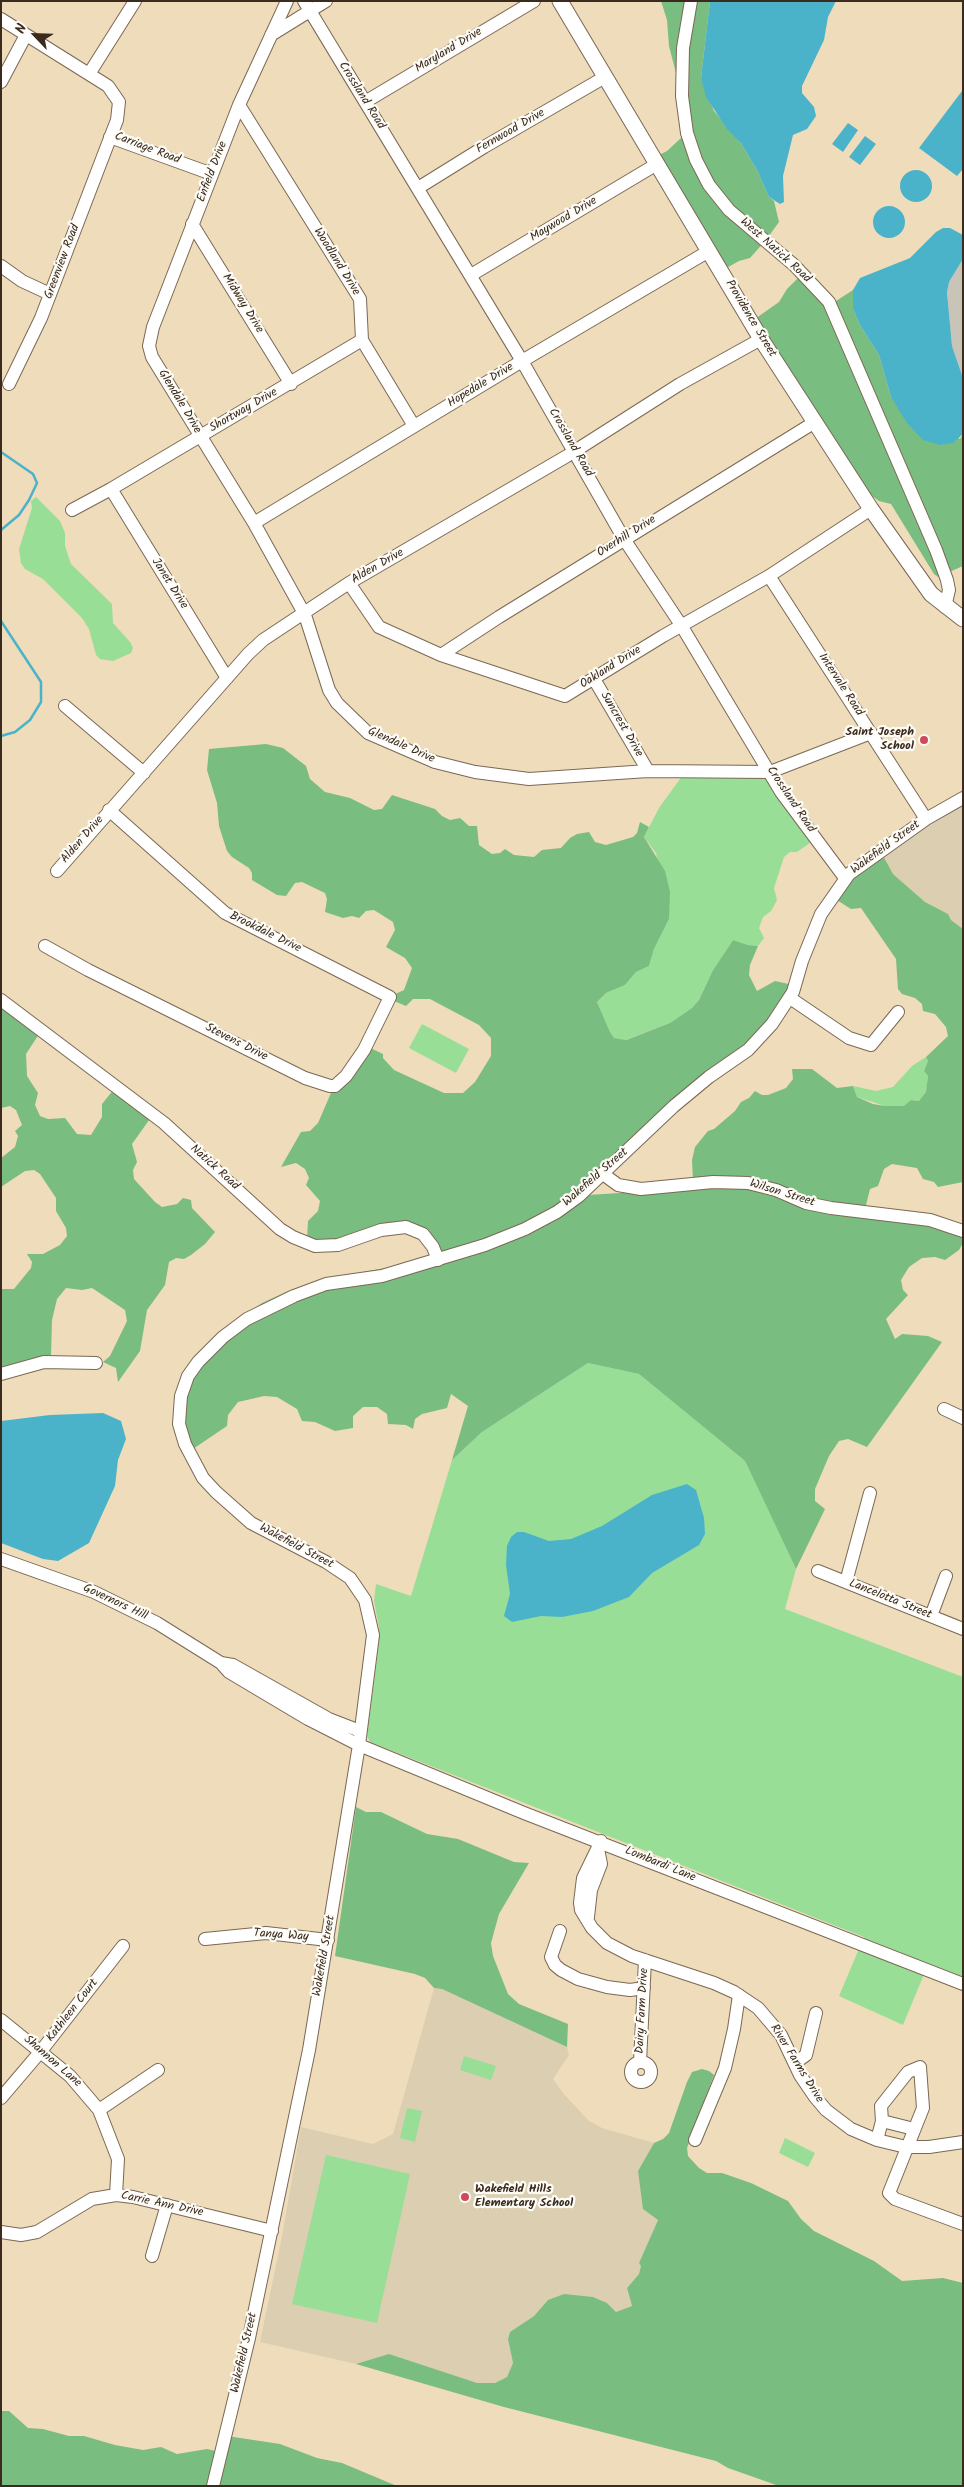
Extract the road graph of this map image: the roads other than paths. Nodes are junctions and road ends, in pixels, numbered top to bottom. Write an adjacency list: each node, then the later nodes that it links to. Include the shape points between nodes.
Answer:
1 (135, 1): 11 (street)
2 (287, 1): 10 (street, Enfield Drive)
3 (326, 1): 7 (street)
4 (534, 1): 14 (street, Maryland Drive)
5 (560, 1): 12 (main road, Providence Street)
6 (691, 1): 42 (street, West Natick Road, via 683,48 682,90 686,132 696,160 709,185 729,210 794,265 829,302 948,580)
7 (307, 6): 10 (street); 14 (street, Crossland Road)
8 (1, 19): 9 (street, Carriage Road)
9 (26, 35): 11 (street, Carriage Road); 13 (street)
10 (271, 35): 15 (street, Enfield Drive)
11 (89, 74): 16 (street, Carriage Road, via 108,86 118,98 119,113)
12 (606, 77): 17 (main road, Providence Street); 19 (street, Fernwood Drive)
13 (1, 82)
14 (365, 102): 19 (street, Crossland Road)
15 (239, 105): 18 (street, Enfield Drive); 26 (street, Woodland Drive, via 360,299)
16 (110, 137): 18 (street, Carriage Road); 24 (street, Greenview Road)
17 (657, 164): 21 (main road, Providence Street); 23 (street, Maywood Drive)
18 (212, 174): 20 (street, Enfield Drive)
19 (418, 188): 23 (street, Crossland Road)
20 (192, 224): 27 (street, Enfield Drive); 30 (street, Midway Drive)
21 (709, 251): 25 (main road, Providence Street); 28 (street, Hopedale Drive)
22 (1, 266): 24 (street, via 22,281)
23 (471, 275): 28 (street, Crossland Road)
24 (50, 294): 29 (street, Greenview Road)
25 (761, 339): 31 (main road, Providence Street); 34 (street, Alden Drive, via 680,384)
26 (362, 340): 30 (street, Shortway Drive); 32 (street, Woodland Drive)
27 (149, 346): 33 (street, Glendale Drive, via 152,357)
28 (522, 361): 32 (street, Hopedale Drive); 34 (street, Crossland Road)
29 (9, 384)
30 (291, 384): 33 (street, Shortway Drive)
31 (815, 422): 36 (main road, Providence Street); 39 (street, Overhill Drive)
32 (414, 426): 38 (street, Hopedale Drive)
33 (200, 437): 35 (street, Shortway Drive); 38 (street, Glendale Drive)
34 (575, 451): 39 (street, Crossland Road); 41 (street, Alden Drive)
35 (111, 489): 37 (street, Shortway Drive); 47 (street, Janet Drive)
36 (872, 509): 40 (street, Oakland Drive); 42 (main road, Providence Street, via 912,569)
37 (72, 510)
38 (254, 523): 43 (street, Glendale Drive)
39 (624, 539): 45 (street, Crossland Road); 46 (street, Overhill Drive)
40 (769, 576): 45 (street, Oakland Drive); 50 (street, Intervale Road)
41 (349, 583): 43 (street, Alden Drive); 46 (street, Oakland Drive, via 379,627)
42 (945, 607): 44 (main road, Providence Street)
43 (304, 615): 47 (street, Alden Drive, via 263,640); 51 (street, Glendale Drive, via 332,698 353,722 368,733 435,762 507,778 540,780)
44 (963, 619)
45 (682, 626): 48 (street, Oakland Drive); 52 (street, Crossland Road)
46 (441, 655): 48 (street, Oakland Drive, via 565,696)
47 (227, 678): 53 (street, Alden Drive)
48 (594, 678): 51 (street, Suncrest Drive)
49 (66, 706): 53 (street)
50 (872, 733): 52 (street, Glendale Drive); 56 (street, Intervale Road)
51 (648, 771): 52 (street, Glendale Drive)
52 (770, 772): 58 (street, Crossland Road, via 781,792)
53 (144, 773): 55 (street, Alden Drive)
54 (963, 798): 56 (street, Wakefield Street)
55 (109, 810): 57 (street, Alden Drive); 60 (street, Brookdale Drive, via 225,913)
56 (926, 819): 58 (street, Wakefield Street)
57 (56, 871)
58 (845, 878): 61 (street, Wakefield Street, via 818,922)
59 (45, 946): 60 (street, Stevens Drive, via 305,1078 330,1086 335,1086 346,1076 364,1050)
60 (390, 997)
61 (790, 998): 63 (street, via 850,1038 871,1045); 64 (street, Wakefield Street, via 748,1050 688,1094)
62 (1, 1000): 66 (street, Natick Road, via 164,1123 280,1229 293,1237 314,1246 338,1245 381,1230 406,1227 423,1234)
63 (898, 1012)
64 (603, 1174): 65 (street, Wilson Street, via 618,1185 641,1190 713,1182 748,1183 776,1190 806,1203 923,1219); 66 (street, Wakefield Street, via 579,1196 532,1226)
65 (963, 1231)
66 (438, 1260): 79 (street, Wakefield Street, via 382,1276 326,1284 247,1320 223,1337 194,1366 184,1385 179,1406 179,1424 185,1444 198,1471 216,1492 260,1529 334,1566 362,1592 369,1608 373,1635)
67 (96, 1363): 68 (street, via 44,1362)
68 (1, 1374)
69 (944, 1409): 70 (street)
70 (963, 1418)
71 (870, 1493): 75 (street)
72 (1, 1560): 78 (street, Governors Hill, via 108,1598 163,1626)
73 (818, 1571): 75 (street, Lancelotta Street)
74 (946, 1576): 76 (street)
75 (846, 1582): 76 (street, Lancelotta Street)
76 (931, 1616): 77 (street, Lancelotta Street)
77 (963, 1629)
78 (222, 1663): 79 (street, Governors Hill, via 233,1665 329,1719); 80 (street, Governors Hill, via 229,1672)
79 (360, 1731): 80 (street, Wakefield Street)
80 (359, 1745): 81 (street, Lombardi Lane); 84 (street, Wakefield Street)
81 (600, 1845): 86 (street, River Farms Drive, via 590,1860 580,1892 582,1910 607,1944); 87 (street, Lombardi Lane)
82 (560, 1931): 88 (street, via 551,1957 561,1970 578,1979 607,1987)
83 (205, 1939): 84 (street, Tanya Way, via 266,1933)
84 (328, 1940): 107 (street, Wakefield Street)
85 (123, 1946): 92 (street, Kathleen Court)
86 (645, 1960): 88 (street, Dairy Farm Drive); 89 (street, River Farms Drive)
87 (963, 1984)
88 (644, 1988): 93 (street, Dairy Farm Drive)
89 (739, 1995): 94 (street, River Farms Drive, via 772,2023); 100 (street, via 724,2068)
90 (816, 2013): 94 (street, via 806,2055)
91 (1, 2020): 92 (street, Shannon Lane)
92 (41, 2051): 96 (street, Kathleen Court); 97 (street, Shannon Lane, via 77,2083)
93 (640, 2062)
94 (795, 2063): 101 (street, River Farms Drive, via 826,2110 851,2129)
95 (158, 2070): 97 (street)
96 (1, 2098)
97 (99, 2110): 104 (street, Shannon Lane, via 118,2159)
98 (882, 2121): 99 (street); 99 (street, via 881,2106 908,2072 920,2068 923,2108); 101 (street)
99 (914, 2129): 103 (street)
100 (695, 2140)
101 (876, 2140): 103 (street, River Farms Drive)
102 (963, 2142): 103 (street, River Farms Drive)
103 (906, 2147): 106 (street, via 890,2186 891,2197)
104 (116, 2195): 105 (street, Carrie Ann Drive); 108 (street, Carrie Ann Drive, via 92,2199 37,2232 22,2235)
105 (167, 2205): 107 (street, Carrie Ann Drive); 109 (street)
106 (963, 2224)
107 (272, 2231): 110 (street, Wakefield Street)
108 (1, 2232)
109 (152, 2256)
110 (213, 2486)

